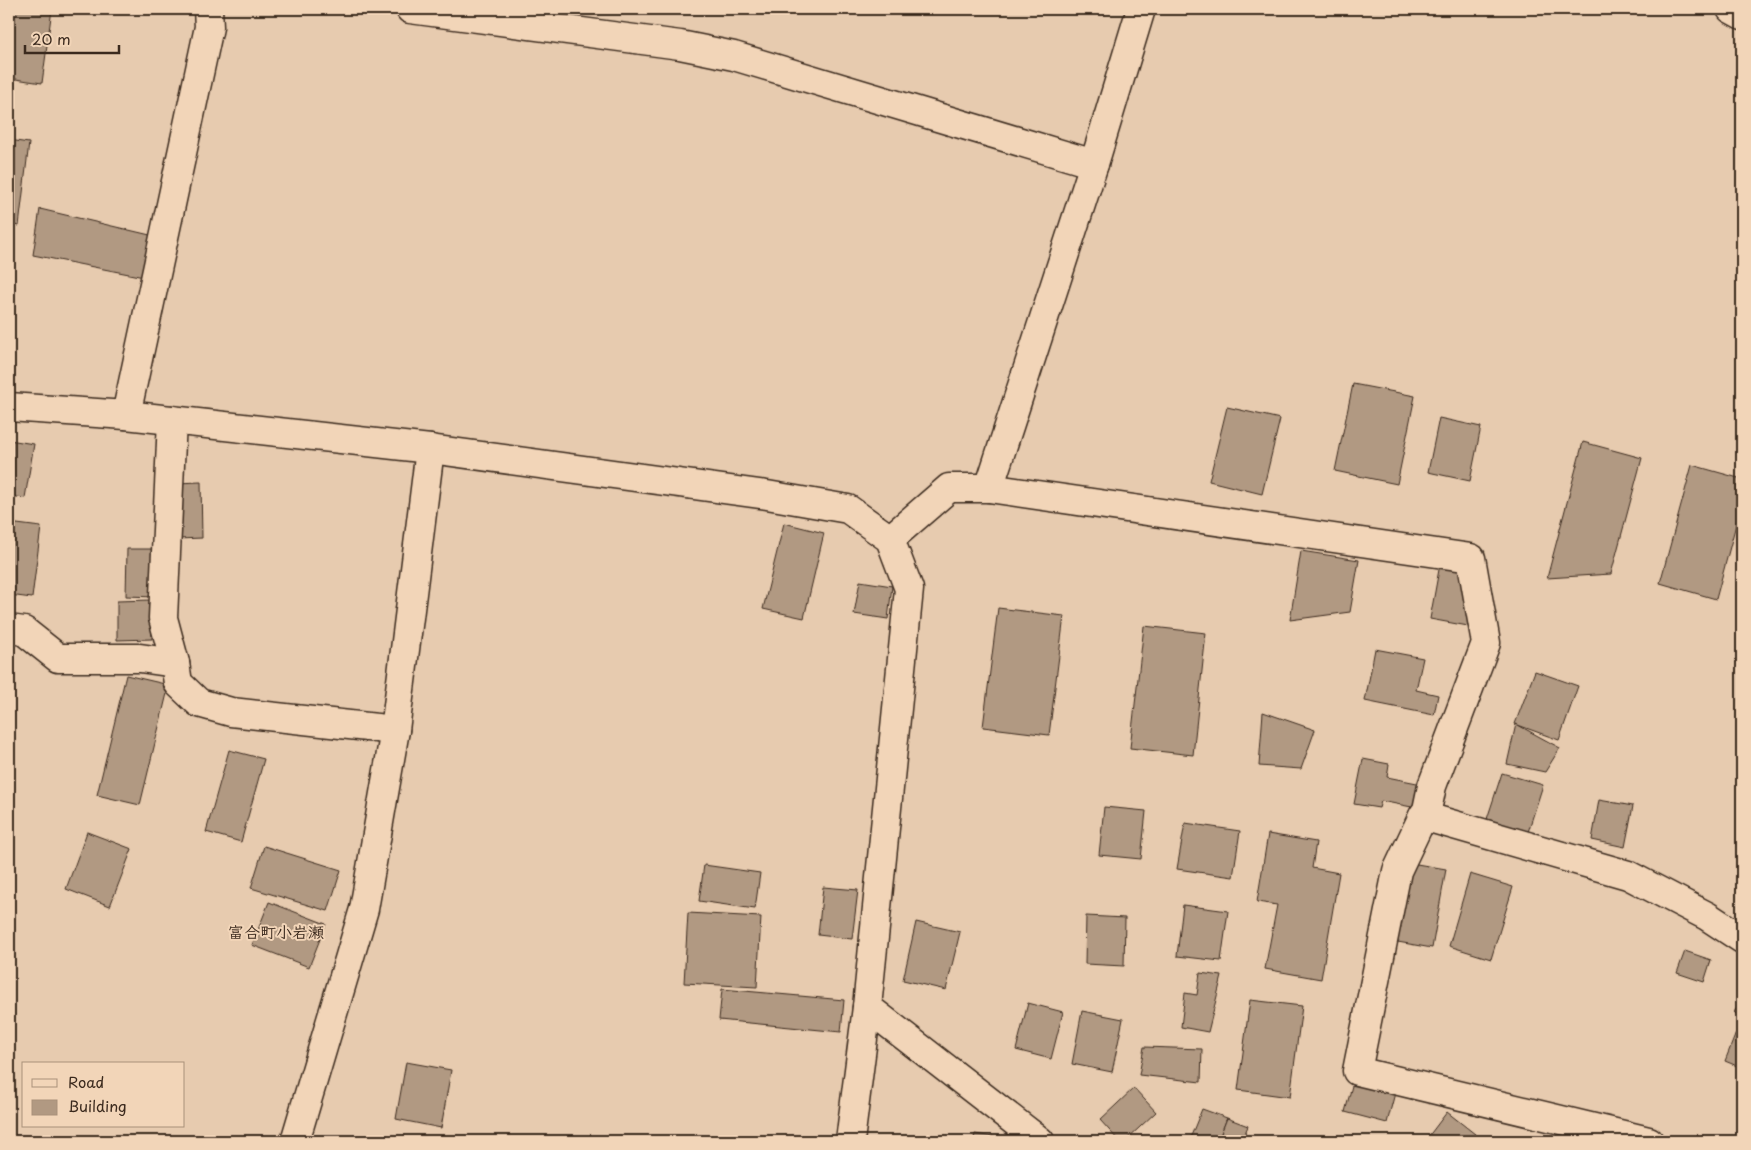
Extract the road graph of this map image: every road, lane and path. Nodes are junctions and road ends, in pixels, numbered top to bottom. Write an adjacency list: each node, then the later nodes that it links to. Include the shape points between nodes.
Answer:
1 (208, 9): 8 (street, via 208,27)
2 (410, 9): 6 (street, via 680,45 734,56)
3 (1141, 9): 6 (street)
4 (1731, 9): 5 (street)
5 (1742, 15)
6 (1094, 164): 11 (street)
7 (9, 407): 8 (street)
8 (126, 415): 9 (street)
9 (172, 420): 10 (street); 14 (street, via 163,618)
10 (430, 449): 12 (street, via 848,508); 15 (street)
11 (990, 488): 12 (street, via 950,488); 16 (street, via 1471,558 1486,643)
12 (890, 539): 18 (street, via 909,589)
13 (9, 629): 14 (street, via 24,631 58,658 140,658)
14 (175, 663): 15 (street, via 178,683 199,703 231,712)
15 (396, 730): 19 (street, via 364,909)
16 (1423, 816): 17 (street, via 1628,874 1707,916); 22 (street, via 1398,871 1358,1071)
17 (1742, 939)
18 (867, 1008): 20 (street); 21 (street)
19 (295, 1141)
20 (850, 1141)
21 (1040, 1141)
22 (1649, 1141)

